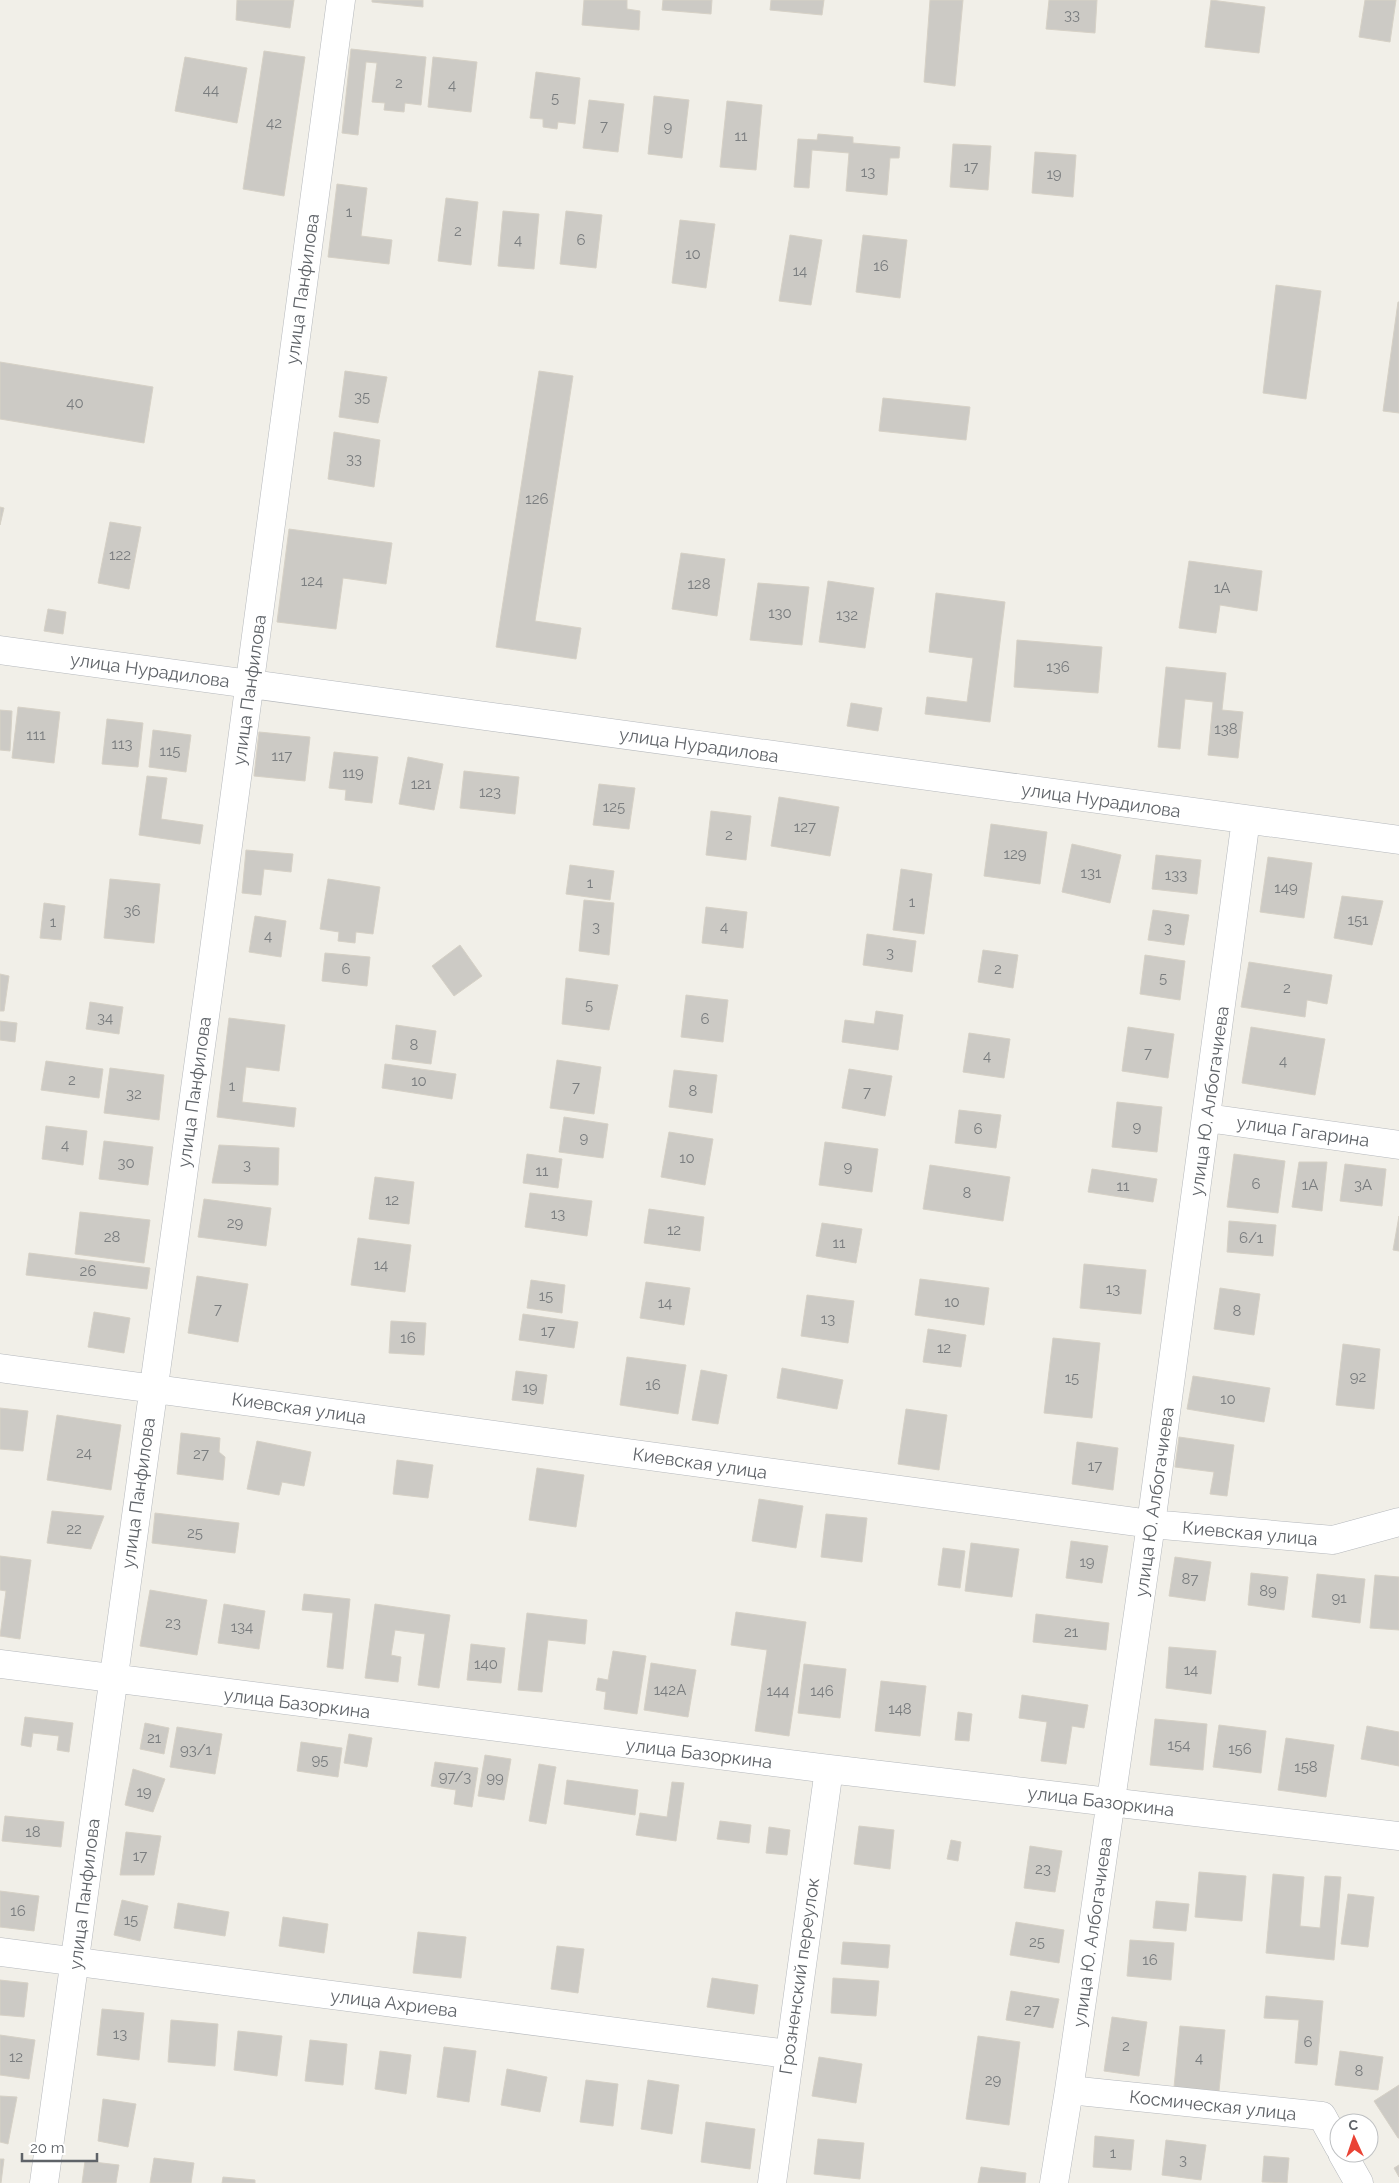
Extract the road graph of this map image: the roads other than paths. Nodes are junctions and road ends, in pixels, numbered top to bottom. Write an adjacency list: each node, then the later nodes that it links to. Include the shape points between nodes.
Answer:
1 (341, 0): 3 (street, улица Панфилова)
2 (0, 650): 3 (street, улица Нурадилова)
3 (250, 684): 4 (street, улица Нурадилова); 9 (street, улица Панфилова)
4 (1246, 819): 5 (street, улица Нурадилова); 6 (street, улица Ю. Албогачиева)
5 (1399, 840)
6 (1207, 1118): 7 (street, улица Гагарина); 11 (street, улица Ю. Албогачиева)
7 (1399, 1144)
8 (0, 1368): 9 (street, Киевская улица)
9 (153, 1388): 11 (street, Киевская улица); 13 (street, улица Панфилова)
10 (1399, 1522): 11 (street, Киевская улица, via 1333,1540)
11 (1151, 1524): 15 (street, улица Ю. Албогачиева)
12 (0, 1664): 13 (street, улица Базоркина)
13 (112, 1679): 14 (street, улица Базоркина); 18 (street, улица Панфилова)
14 (829, 1769): 15 (street, улица Базоркина); 19 (street, Грозненский переулок)
15 (1111, 1802): 16 (street, улица Базоркина); 20 (street, улица Ю. Албогачиева)
16 (1399, 1836)
17 (0, 1952): 18 (street, улица Ахриева)
18 (75, 1962): 19 (street, улица Ахриева); 23 (street, улица Панфилова)
19 (788, 2054): 24 (street, Грозненский переулок)
20 (1069, 2090): 21 (street, Космическая улица, via 1322,2116); 25 (street, улица Ю. Албогачиева)
21 (1329, 2129)
22 (1348, 2163): 26 (street)
23 (44, 2183)
24 (772, 2183)
25 (1054, 2183)
26 (1359, 2183)

